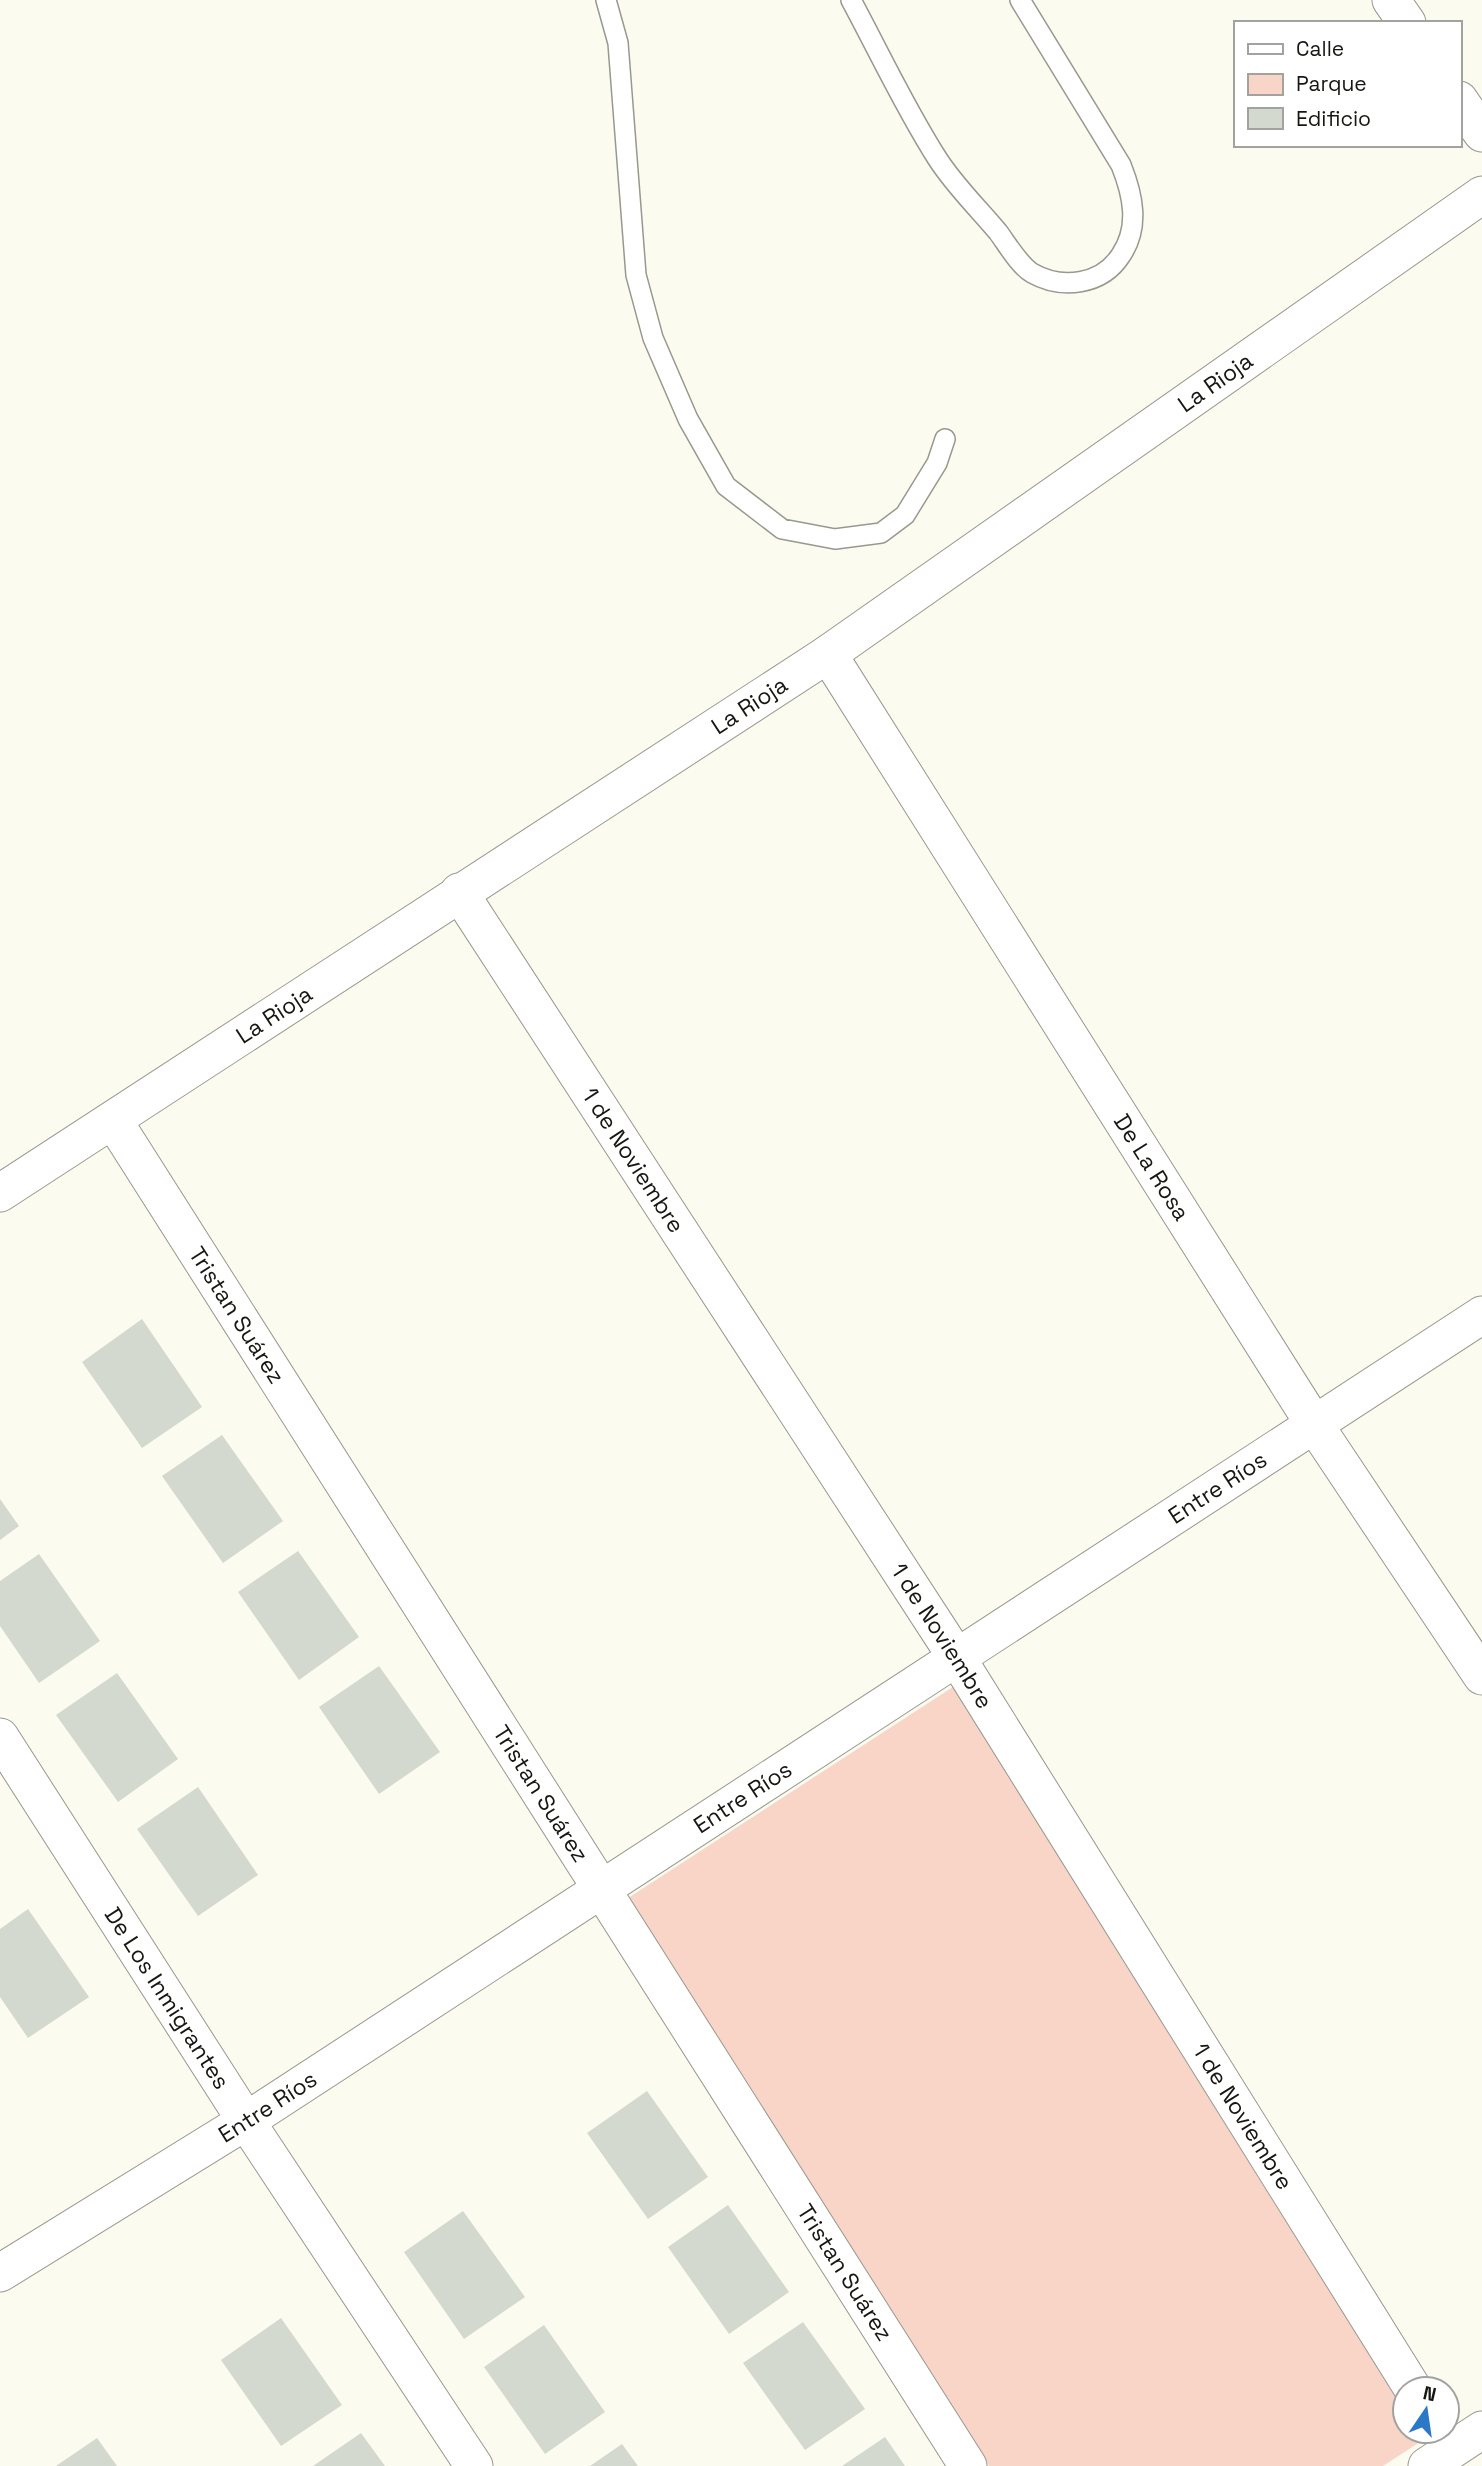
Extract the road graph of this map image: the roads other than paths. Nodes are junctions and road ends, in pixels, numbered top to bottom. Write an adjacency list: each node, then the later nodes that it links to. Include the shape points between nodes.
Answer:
1 (606, 0): 9 (lane, via 618,43 636,275 658,350 688,419 726,486 782,529 835,539 881,533 905,515)
2 (851, 0): 3 (lane, via 938,160 1030,272 1055,281 1083,282 1115,265 1127,247 1134,224 1130,187 1121,164)
3 (1020, 0)
4 (1391, 0): 5 (street)
5 (1406, 21)
6 (1461, 103): 7 (street)
7 (1482, 133)
8 (1482, 195): 10 (street, La Rioja)
9 (946, 439)
10 (828, 654): 11 (street, La Rioja); 15 (street, De La Rosa)
11 (459, 892): 12 (street, La Rioja); 16 (street, 1 de Noviembre)
12 (113, 1120): 13 (street, La Rioja); 19 (street, Tristan Suárez)
13 (0, 1193)
14 (1482, 1315): 15 (street, Entre Ríos)
15 (1314, 1424): 16 (street, Entre Ríos); 17 (street, De La Rosa)
16 (957, 1658): 19 (street, Entre Ríos); 22 (street, 1 de Noviembre)
17 (1482, 1676)
18 (0, 1737): 20 (street, De Los Inmigrantes)
19 (601, 1890): 20 (street, Entre Ríos); 26 (street, Tristan Suárez)
20 (246, 2121): 21 (street, Entre Ríos); 25 (street, De Los Inmigrantes)
21 (0, 2273)
22 (1404, 2375)
23 (1482, 2430): 24 (street)
24 (1439, 2449)
25 (474, 2466)
26 (968, 2466)

